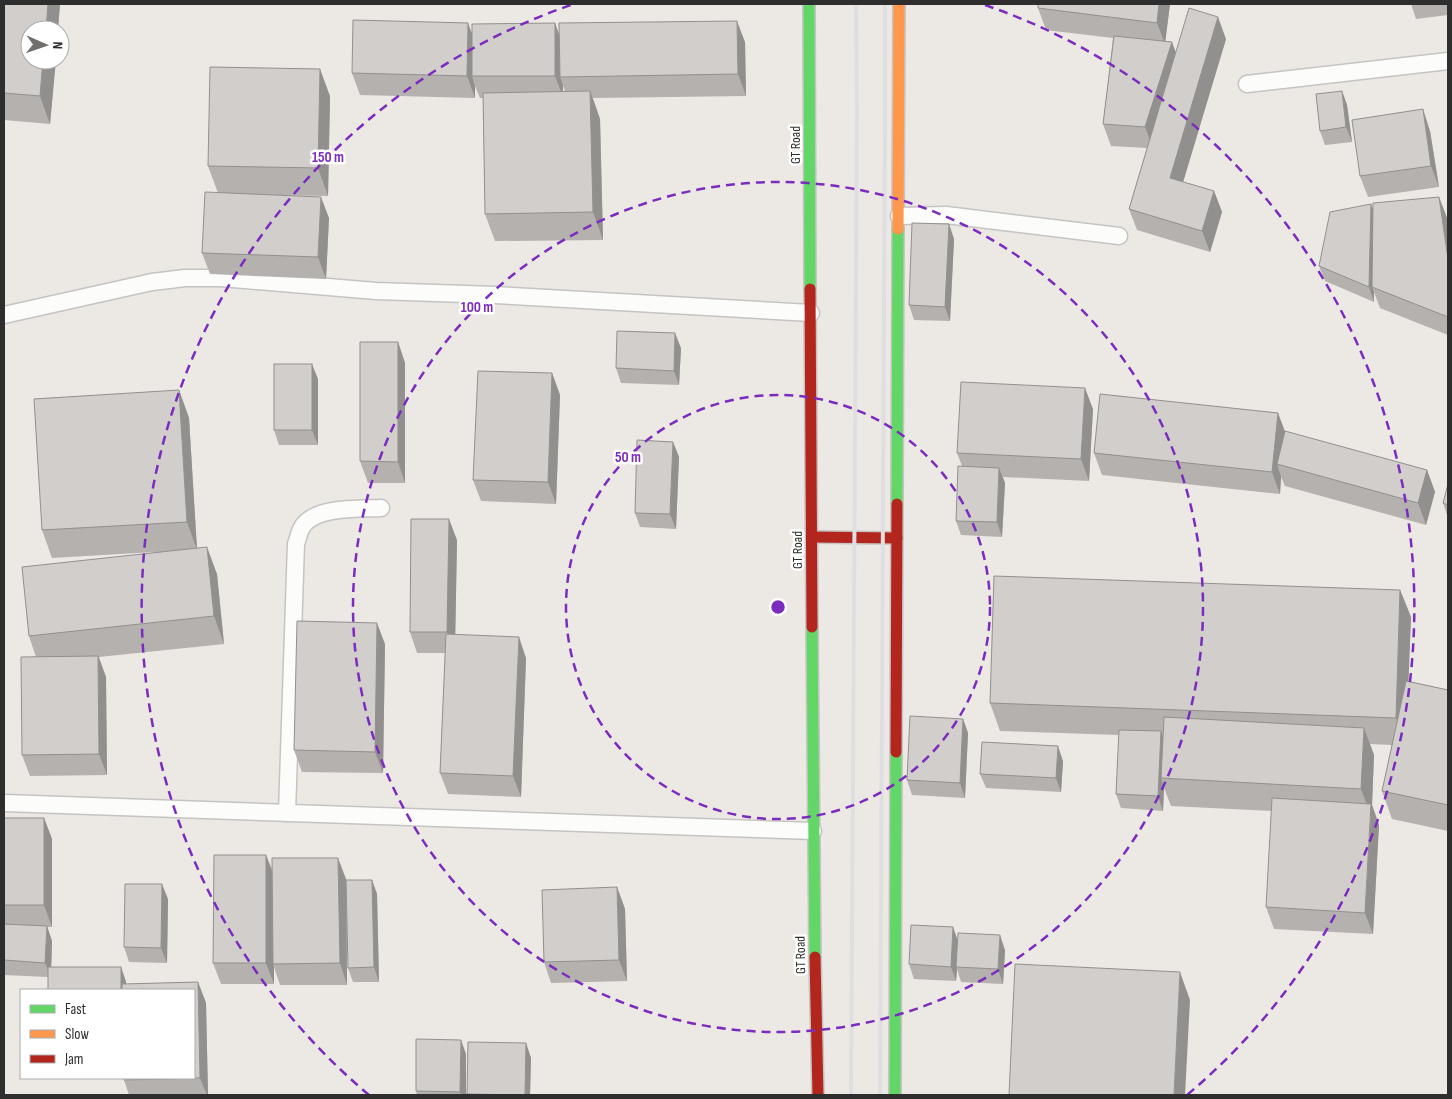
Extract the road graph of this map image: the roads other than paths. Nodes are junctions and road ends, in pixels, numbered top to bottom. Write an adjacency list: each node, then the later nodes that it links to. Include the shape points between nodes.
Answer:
1 (809, 4): 7 (highway, GT Road)
2 (899, 4): 5 (highway)
3 (1448, 61): 4 (lane)
4 (1247, 84)
5 (899, 216): 6 (lane, via 946,215); 11 (highway)
6 (1119, 236)
7 (811, 313): 8 (lane, via 185,278 152,282); 10 (highway, GT Road)
8 (4, 314)
9 (382, 508): 13 (lane, via 326,512 315,516 301,528 296,544)
10 (812, 537): 11 (highway); 14 (highway, GT Road)
11 (897, 538): 16 (highway)
12 (4, 803): 13 (lane)
13 (287, 813): 14 (lane)
14 (813, 831): 15 (highway, GT Road)
15 (818, 1095)
16 (895, 1095)

